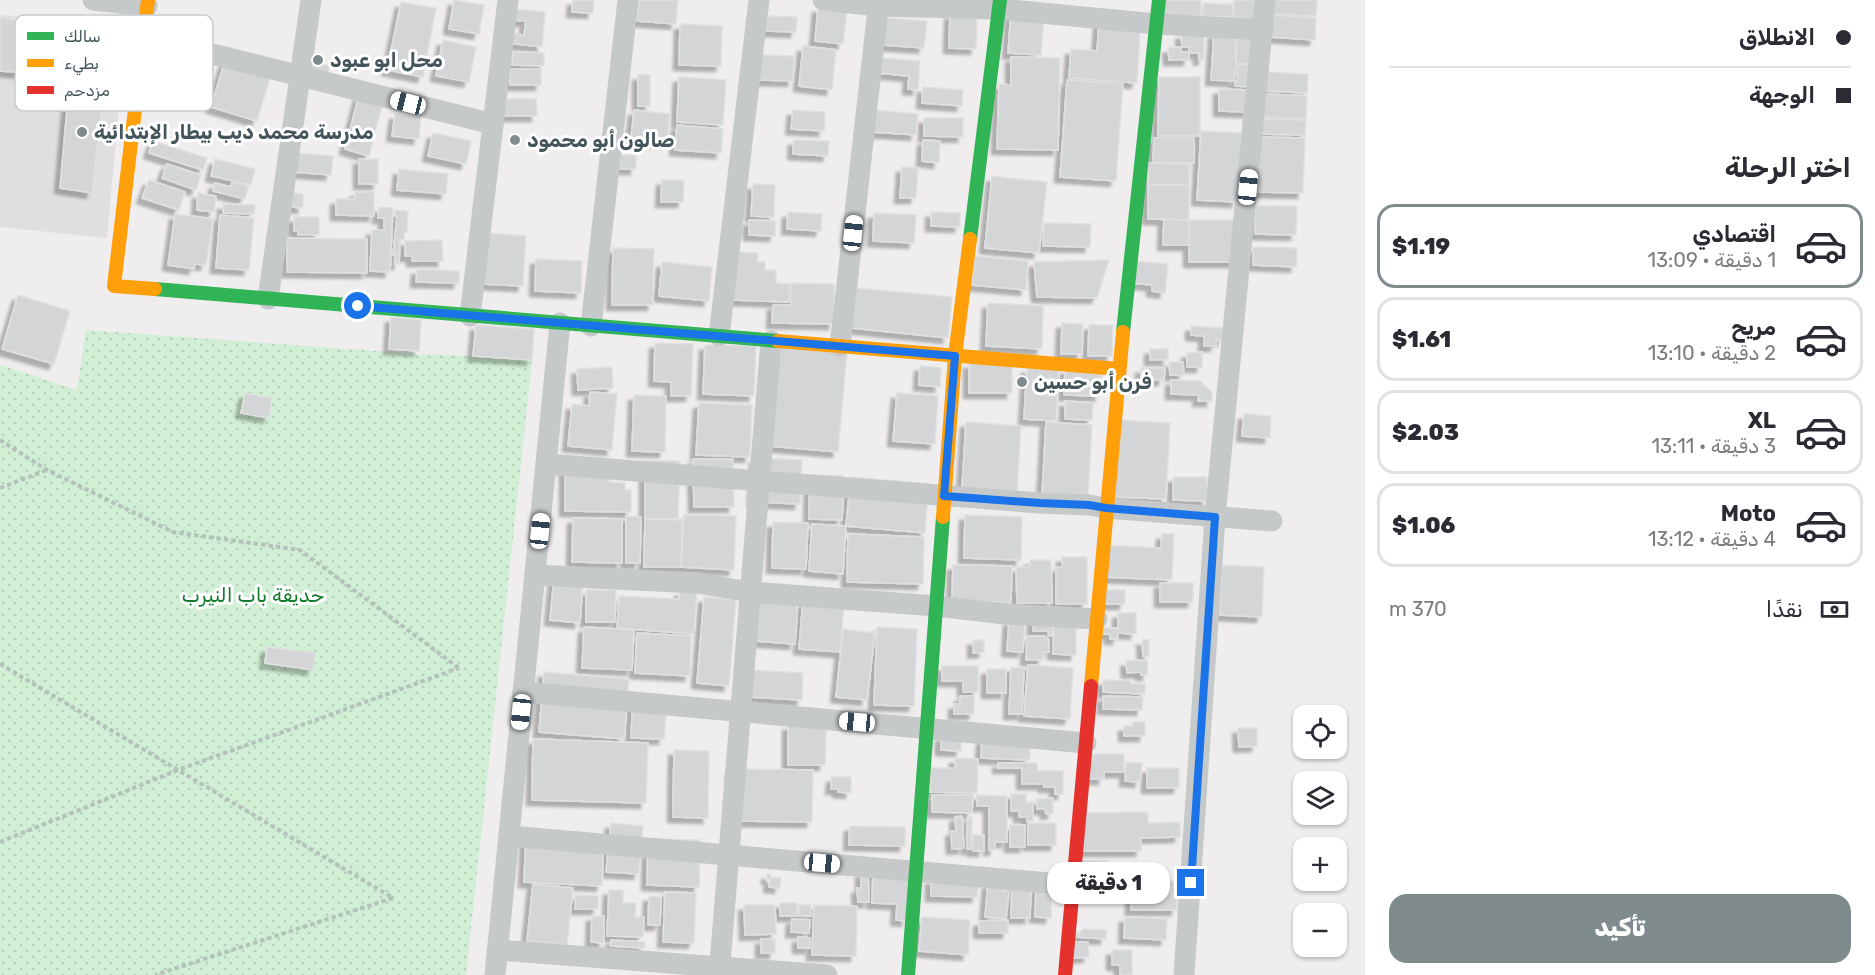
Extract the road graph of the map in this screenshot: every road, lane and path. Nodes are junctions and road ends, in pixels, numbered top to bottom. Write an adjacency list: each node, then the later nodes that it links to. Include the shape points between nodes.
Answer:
1 (93, 0): 9 (street)
2 (311, 0): 15 (street)
3 (508, 0): 17 (street)
4 (628, 0): 21 (street)
5 (759, 0): 22 (street)
6 (823, 0): 10 (street)
7 (1159, 0): 12 (street)
8 (1265, 0): 13 (street)
9 (148, 3)
10 (879, 3): 11 (street); 24 (street)
11 (1000, 5): 12 (street); 25 (street)
12 (1157, 24): 13 (street); 26 (street)
13 (1263, 30): 34 (street)
14 (213, 54): 15 (street)
15 (301, 76): 17 (street); 18 (street)
16 (135, 111): 18 (street, via 114,286)
17 (493, 124): 19 (street)
18 (268, 299): 19 (street)
19 (470, 316): 20 (street)
20 (561, 323): 21 (street); 28 (street)
21 (591, 326): 22 (street)
22 (719, 336): 23 (street)
23 (771, 340): 24 (street); 30 (street)
24 (840, 346): 25 (street)
25 (955, 356): 26 (street); 32 (street)
26 (1119, 369): 33 (street)
27 (0, 440): 29 (path)
28 (546, 464): 30 (street); 36 (street)
29 (47, 470): 31 (path); 45 (path, via 173,532 300,550 459,668)
30 (759, 481): 32 (street); 37 (street)
31 (0, 488)
32 (944, 496): 33 (street); 38 (street)
33 (1106, 508): 34 (street); 39 (street)
34 (1215, 517): 35 (street); 58 (street)
35 (1272, 521)
36 (535, 575): 37 (street, via 697,584); 41 (street)
37 (750, 592): 38 (street); 42 (street)
38 (936, 606): 39 (street); 43 (street)
39 (1097, 619): 44 (street)
40 (0, 664): 45 (path)
41 (523, 692): 42 (street); 46 (street)
42 (740, 711): 43 (street); 48 (street)
43 (927, 728): 44 (street); 49 (street)
44 (1086, 743): 50 (street)
45 (178, 770): 47 (path); 53 (path, via 393,898)
46 (509, 836): 48 (street); 51 (street)
47 (0, 842)
48 (728, 855): 49 (street); 52 (street)
49 (916, 871): 50 (street); 56 (street)
50 (1073, 885): 57 (street)
51 (497, 950): 52 (street); 54 (street)
52 (719, 971): 55 (street)
53 (155, 975)
54 (495, 975)
55 (827, 975)
56 (908, 975)
57 (1065, 975)
58 (1184, 975)

